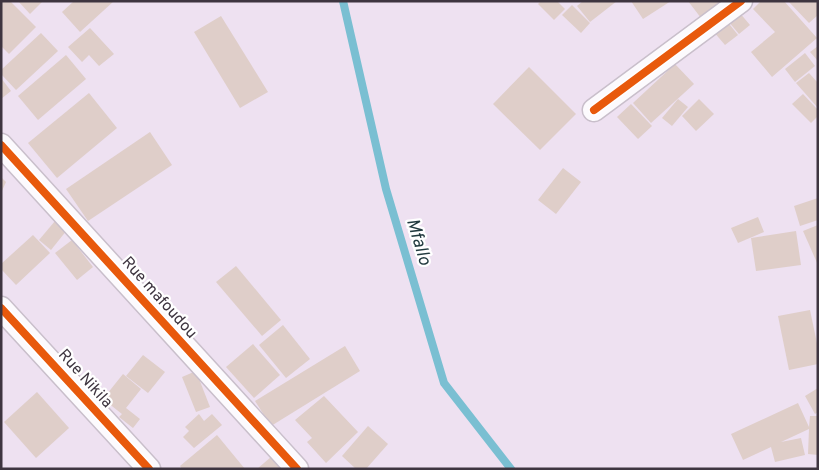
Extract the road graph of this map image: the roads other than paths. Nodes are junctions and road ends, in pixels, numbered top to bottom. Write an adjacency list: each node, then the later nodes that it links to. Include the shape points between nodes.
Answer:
1 (742, 1): 2 (street)
2 (594, 110)
3 (1, 145): 6 (street, Rue mafoudou)
4 (1, 308): 5 (street, Rue Nikila)
5 (149, 469)
6 (297, 469)

